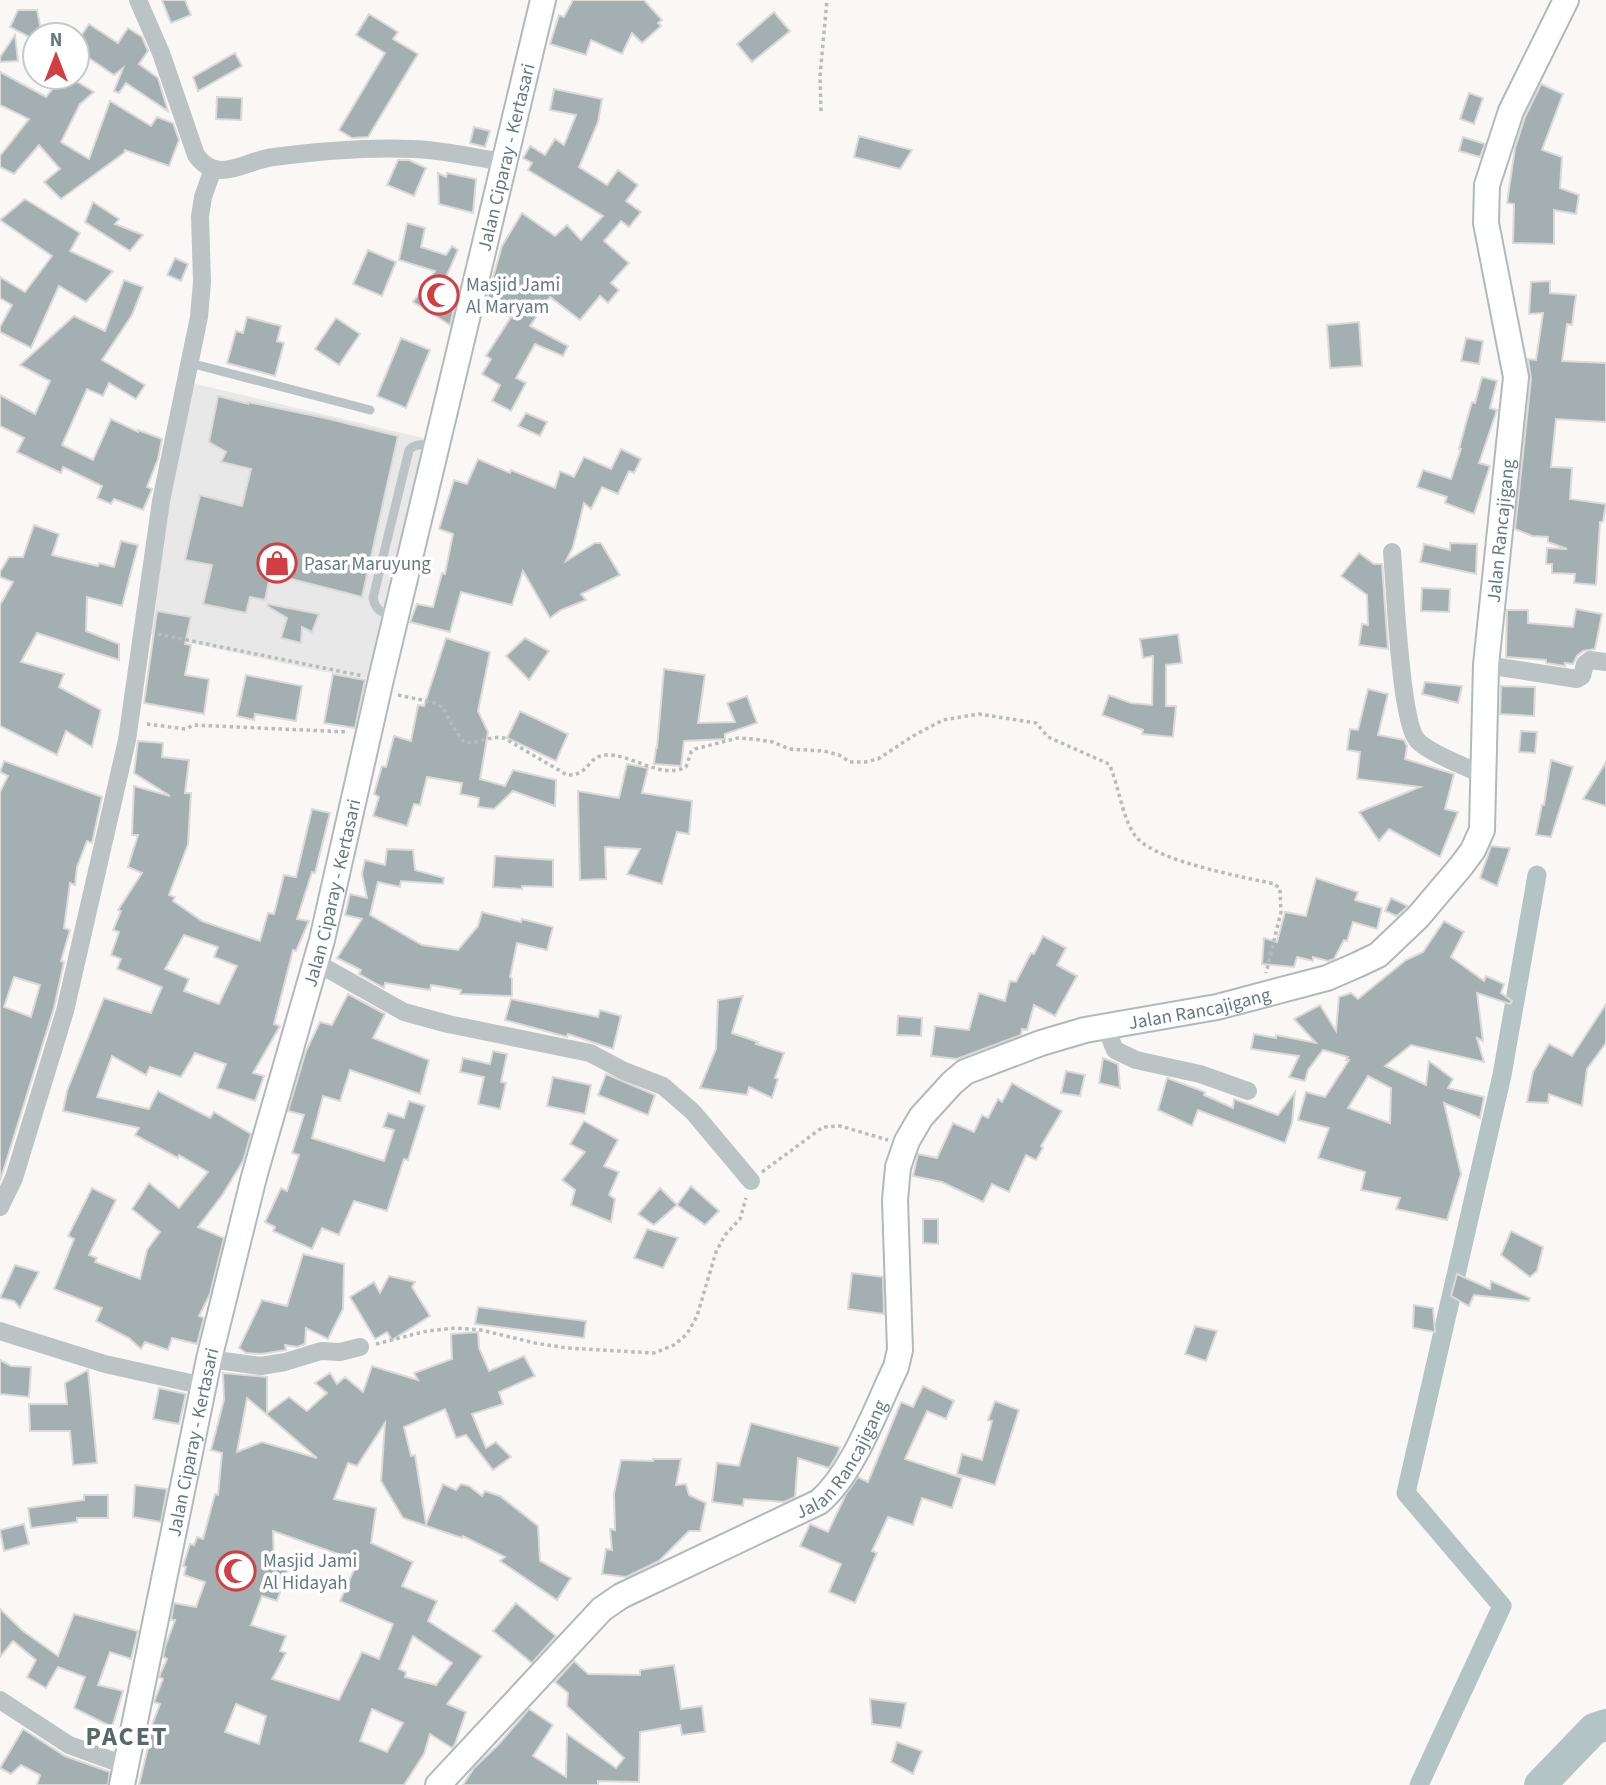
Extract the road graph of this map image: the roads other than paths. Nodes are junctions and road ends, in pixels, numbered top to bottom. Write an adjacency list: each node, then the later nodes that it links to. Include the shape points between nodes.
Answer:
1 (138, 0): 5 (street, via 196,155)
2 (543, 0): 4 (main road, Jalan Ciparay - Kertasari)
3 (1566, 0): 10 (main road, Jalan Rancajigang, via 1511,111 1488,185 1486,223 1516,377)
4 (503, 162): 5 (street, via 415,149 331,150); 12 (main road, Jalan Ciparay - Kertasari)
5 (213, 169): 6 (street, via 200,216 202,282)
6 (190, 363): 7 (lane); 16 (street, via 161,501 131,721 65,1012 14,1178)
7 (370, 410)
8 (1392, 552): 11 (street, via 1402,679 1412,732 1422,745)
9 (1606, 662): 10 (street, via 1590,660 1577,678)
10 (1486, 665): 11 (main road, Jalan Rancajigang)
11 (1484, 775): 13 (main road, Jalan Rancajigang, via 1482,830 1473,850 1418,917 1378,955 1326,978 1217,1007)
12 (317, 963): 15 (street, via 404,1012 590,1053 663,1086 693,1112); 19 (main road, Jalan Ciparay - Kertasari, via 257,1166)
13 (1105, 1026): 14 (street, via 1115,1050 1136,1060 1200,1073); 23 (main road, Jalan Rancajigang, via 1026,1047 965,1072 921,1117 898,1167 900,1350 896,1367 845,1473 832,1490 820,1502 602,1608)
14 (1248, 1091)
15 (751, 1181)
16 (0, 1208)
17 (0, 1331): 20 (street, via 106,1364)
18 (360, 1347): 19 (street, via 261,1366)
19 (209, 1359): 20 (main road, Jalan Ciparay - Kertasari)
20 (204, 1386): 22 (main road, Jalan Ciparay - Kertasari)
21 (0, 1700): 22 (street)
22 (125, 1775)
23 (438, 1785)

